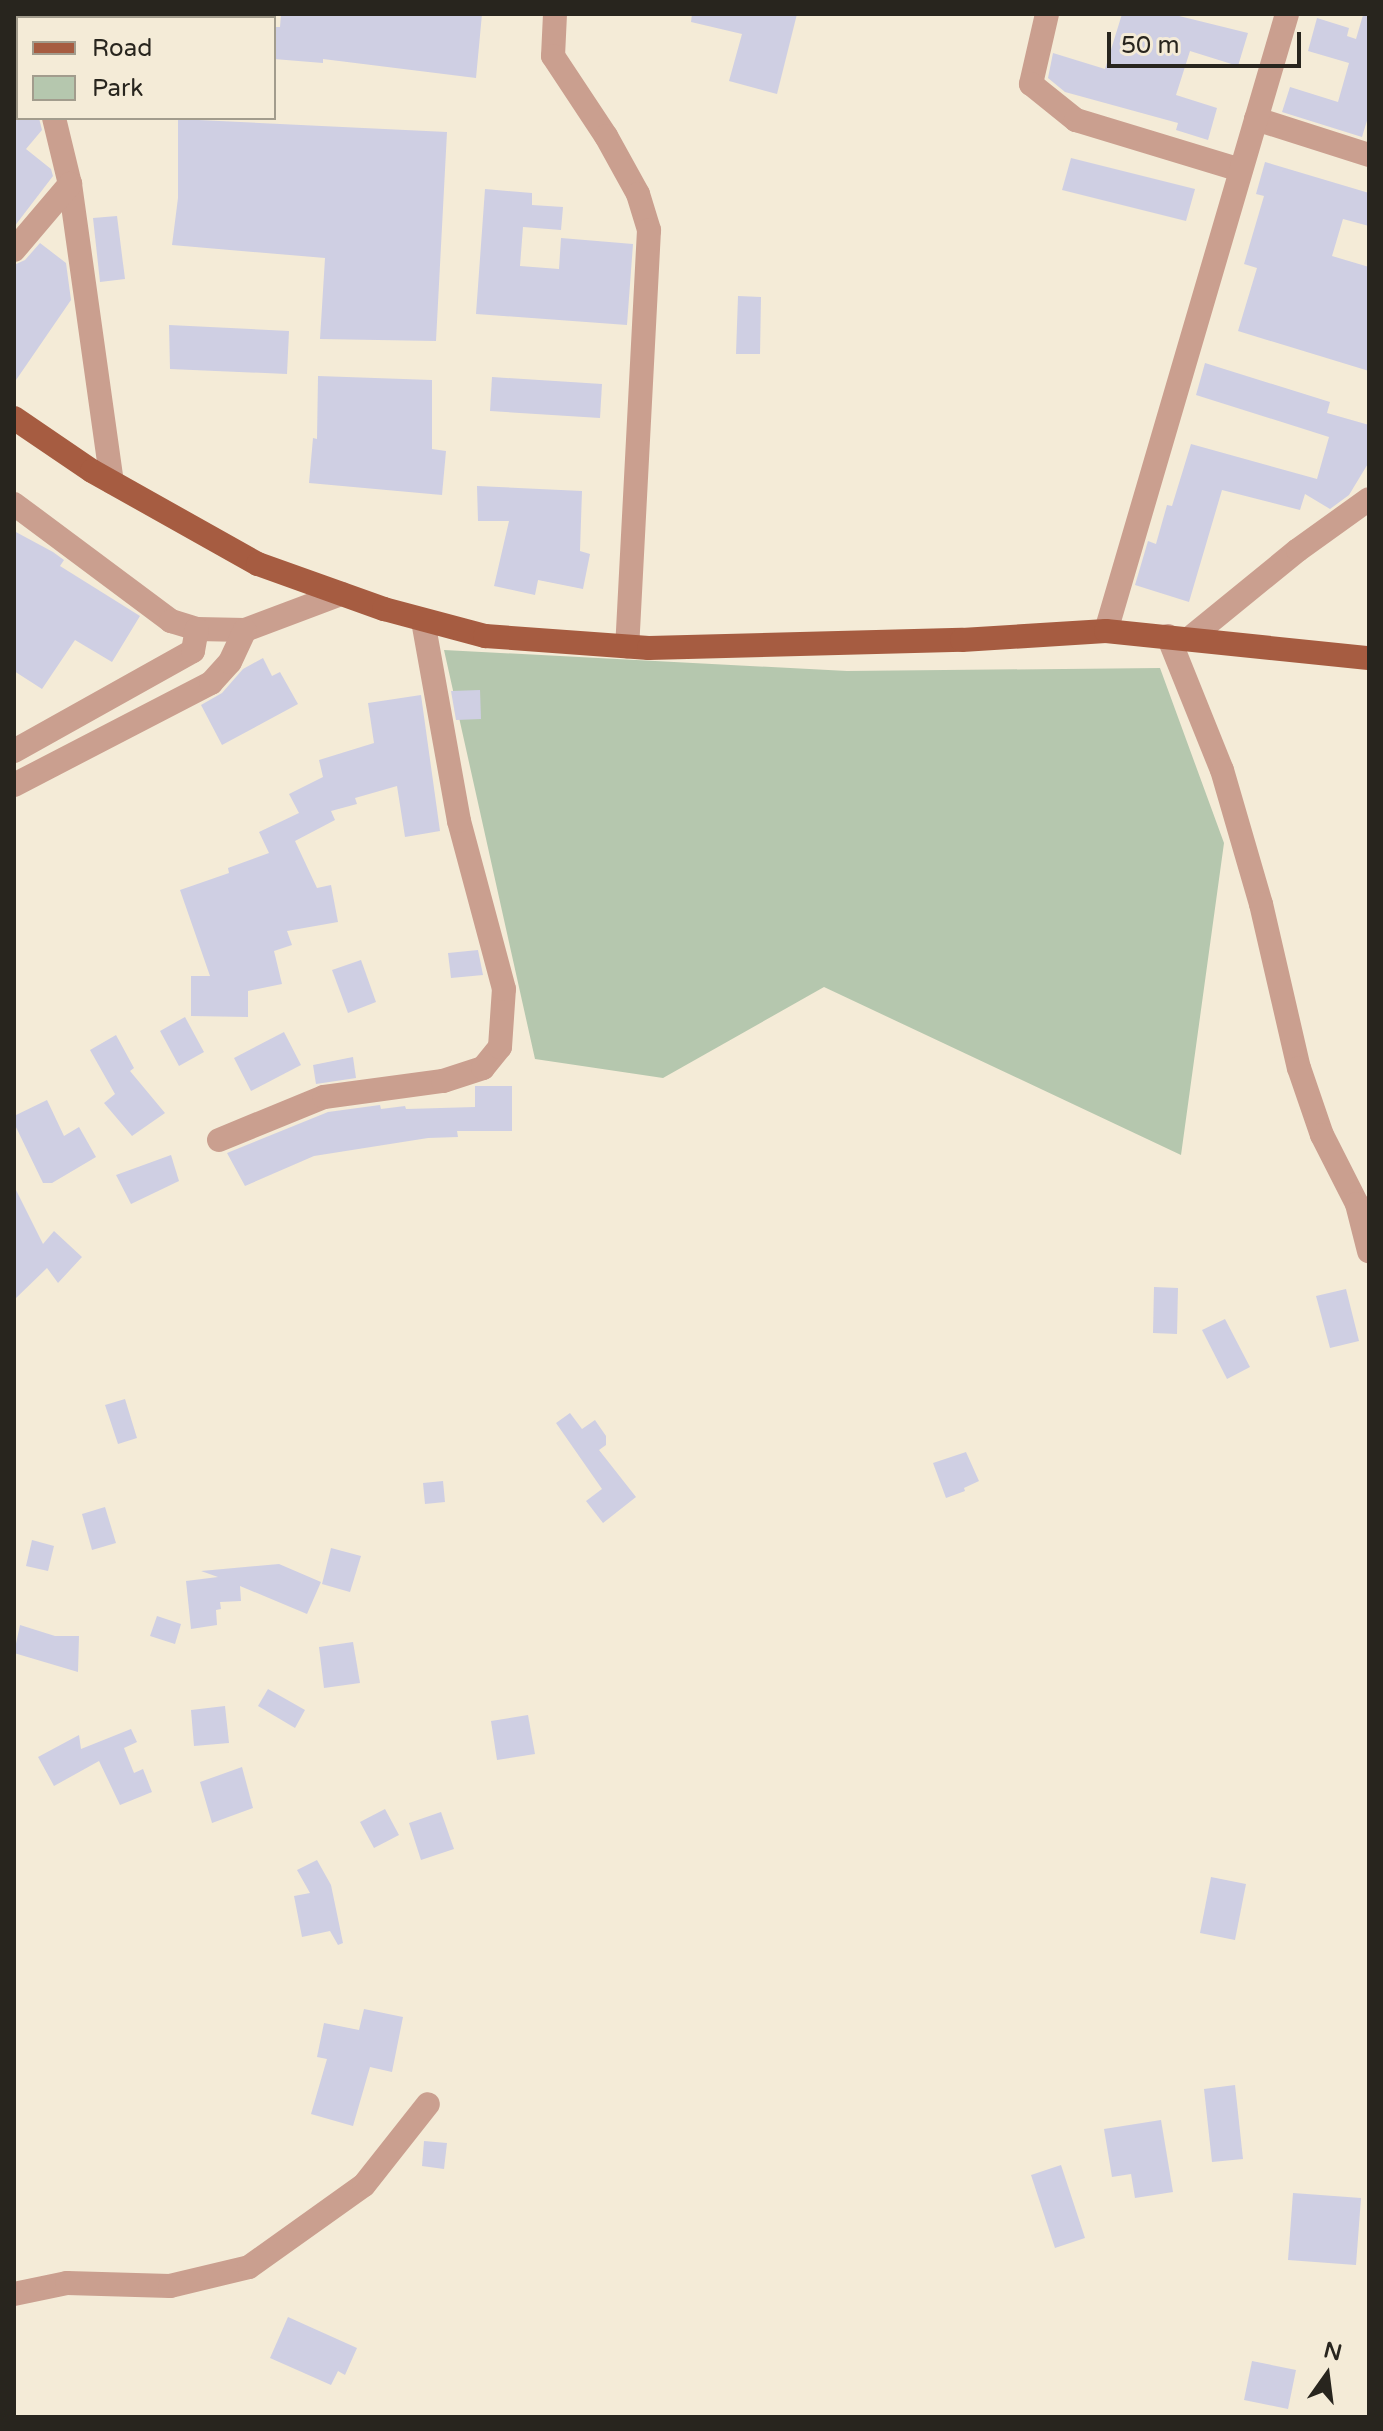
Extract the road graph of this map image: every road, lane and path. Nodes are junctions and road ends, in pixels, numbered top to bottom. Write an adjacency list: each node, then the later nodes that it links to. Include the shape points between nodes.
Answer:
1 (555, 14): 20 (street, via 553,56 606,136 638,194 649,230)
2 (1047, 14): 7 (street, via 1031,84 1076,120)
3 (1287, 14): 4 (street)
4 (1256, 119): 6 (street); 7 (street)
5 (54, 120): 8 (street)
6 (1369, 155)
7 (1241, 170): 18 (street)
8 (70, 184): 9 (street); 11 (street)
9 (14, 250)
10 (14, 418): 11 (main road)
11 (112, 482): 14 (main road, via 258,564)
12 (1369, 499): 19 (street)
13 (14, 504): 16 (street, via 171,621)
14 (341, 594): 15 (main road); 17 (street)
15 (423, 620): 20 (main road, via 485,636); 25 (street, via 459,821 504,989 500,1047 483,1068 443,1081 324,1097)
16 (197, 629): 17 (street); 22 (street); 23 (street, via 193,651)
17 (245, 630): 22 (street)
18 (1106, 631): 19 (main road); 20 (main road, via 962,640)
19 (1179, 637): 21 (main road); 26 (street, via 1261,904 1299,1068 1322,1135 1357,1204)
20 (627, 646)
21 (1369, 658)
22 (230, 662): 24 (street, via 211,683)
23 (16, 744)
24 (14, 785)
25 (219, 1140)
26 (1369, 1251)
27 (428, 2104): 28 (street, via 364,2185 249,2267 170,2286 67,2283)
28 (14, 2294)

